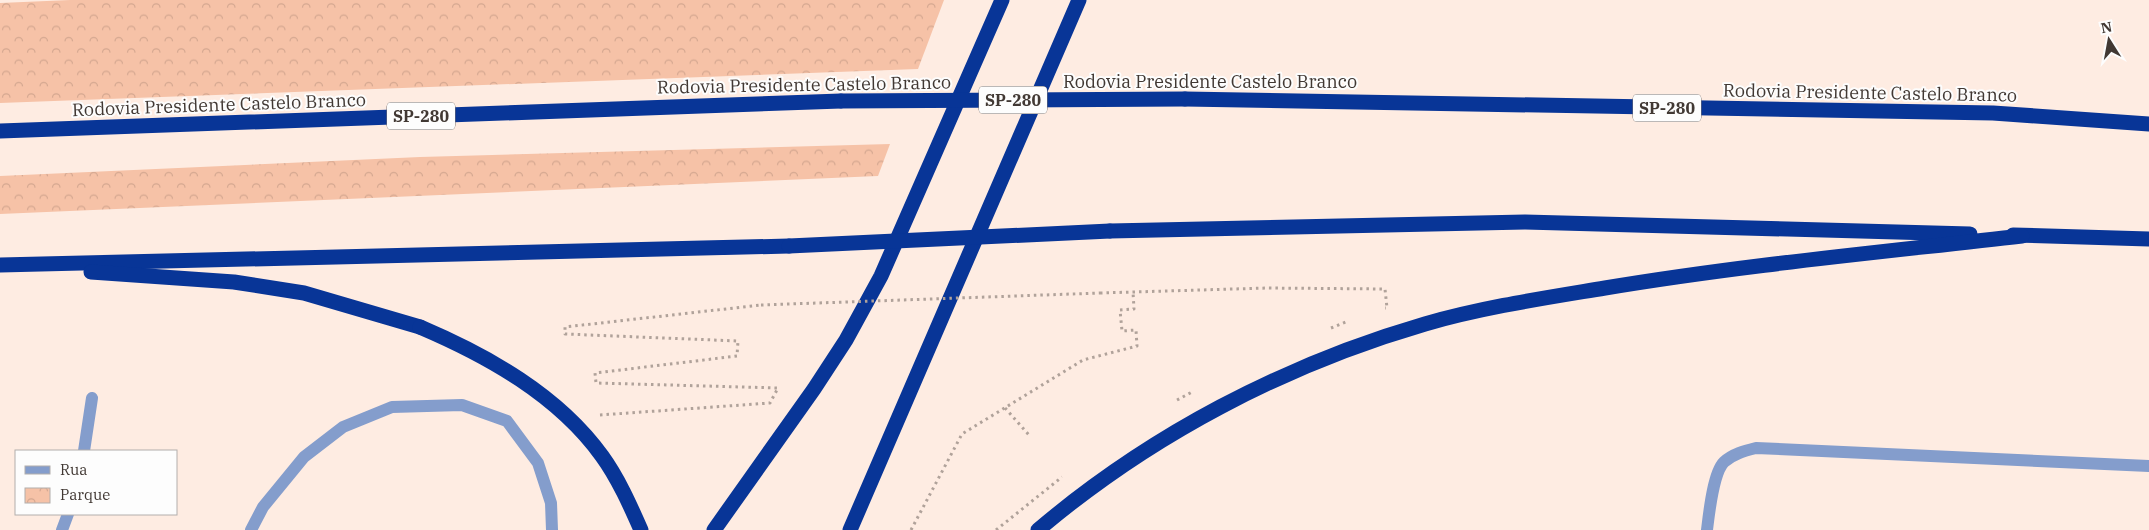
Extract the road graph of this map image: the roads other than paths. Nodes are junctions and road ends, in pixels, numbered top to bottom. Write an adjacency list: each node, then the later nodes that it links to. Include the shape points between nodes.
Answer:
1 (1002, 0): 16 (highway, via 881,276 846,340 814,389)
2 (1079, 0): 17 (highway)
3 (2149, 124): 4 (highway, Rodovia Presidente Castelo Branco / SP-280, bridge, via 1993,113 1185,100 841,101)
4 (0, 131)
5 (2022, 236): 6 (highway); 7 (highway, bridge, via 1525,222 1110,231 789,246); 18 (highway, via 1674,277 1506,304 1426,324 1340,353 1199,418 1129,461)
6 (2149, 239)
7 (0, 265): 15 (highway, bridge, via 243,283 304,293 420,327 505,369 565,414 602,456)
8 (92, 398): 9 (street)
9 (84, 450)
10 (2149, 466): 19 (street, via 1756,448 1735,454 1722,464 1713,490)
11 (68, 515): 12 (street)
12 (62, 530)
13 (251, 530): 14 (street, via 263,507 304,457 343,427 392,408 462,404 507,421 538,463 551,503)
14 (552, 530)
15 (642, 530)
16 (714, 530)
17 (850, 530)
18 (1038, 530)
19 (1707, 530)

